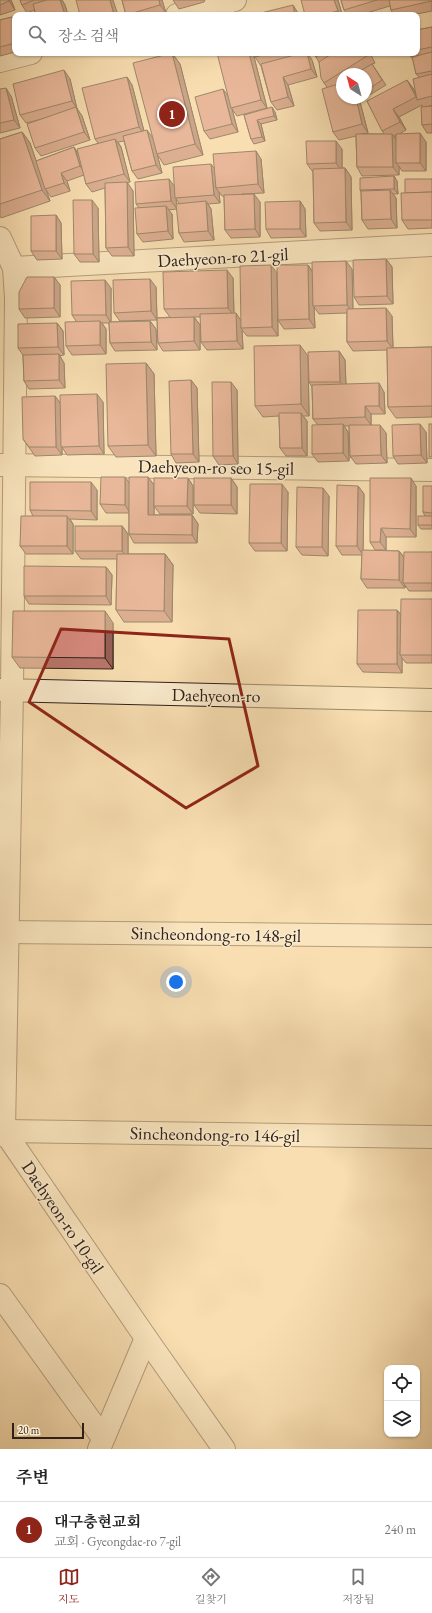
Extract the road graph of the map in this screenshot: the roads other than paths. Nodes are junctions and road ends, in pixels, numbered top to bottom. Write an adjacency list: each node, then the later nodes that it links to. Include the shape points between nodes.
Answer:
1 (235, 0): 2 (street)
2 (189, 12)
3 (19, 56): 4 (street)
4 (0, 61)
5 (0, 238): 7 (street)
6 (432, 245): 7 (street, Daehyeon-ro 21-gil)
7 (14, 268): 8 (street)
8 (8, 298): 9 (street)
9 (7, 465): 10 (street, Daehyeon-ro seo 15-gil); 11 (street)
10 (432, 470)
11 (6, 690): 12 (street, Daehyeon-ro); 13 (street)
12 (432, 700)
13 (4, 932): 14 (street, Sincheondong-ro 148-gil); 15 (street)
14 (432, 936)
15 (2, 1133): 16 (street, Sincheondong-ro 146-gil); 18 (street, Daehyeon-ro 10-gil)
16 (432, 1137)
17 (0, 1295): 19 (street)
18 (146, 1338): 19 (street); 20 (street, Daehyeon-ro 10-gil)
19 (101, 1443)
20 (224, 1449)

